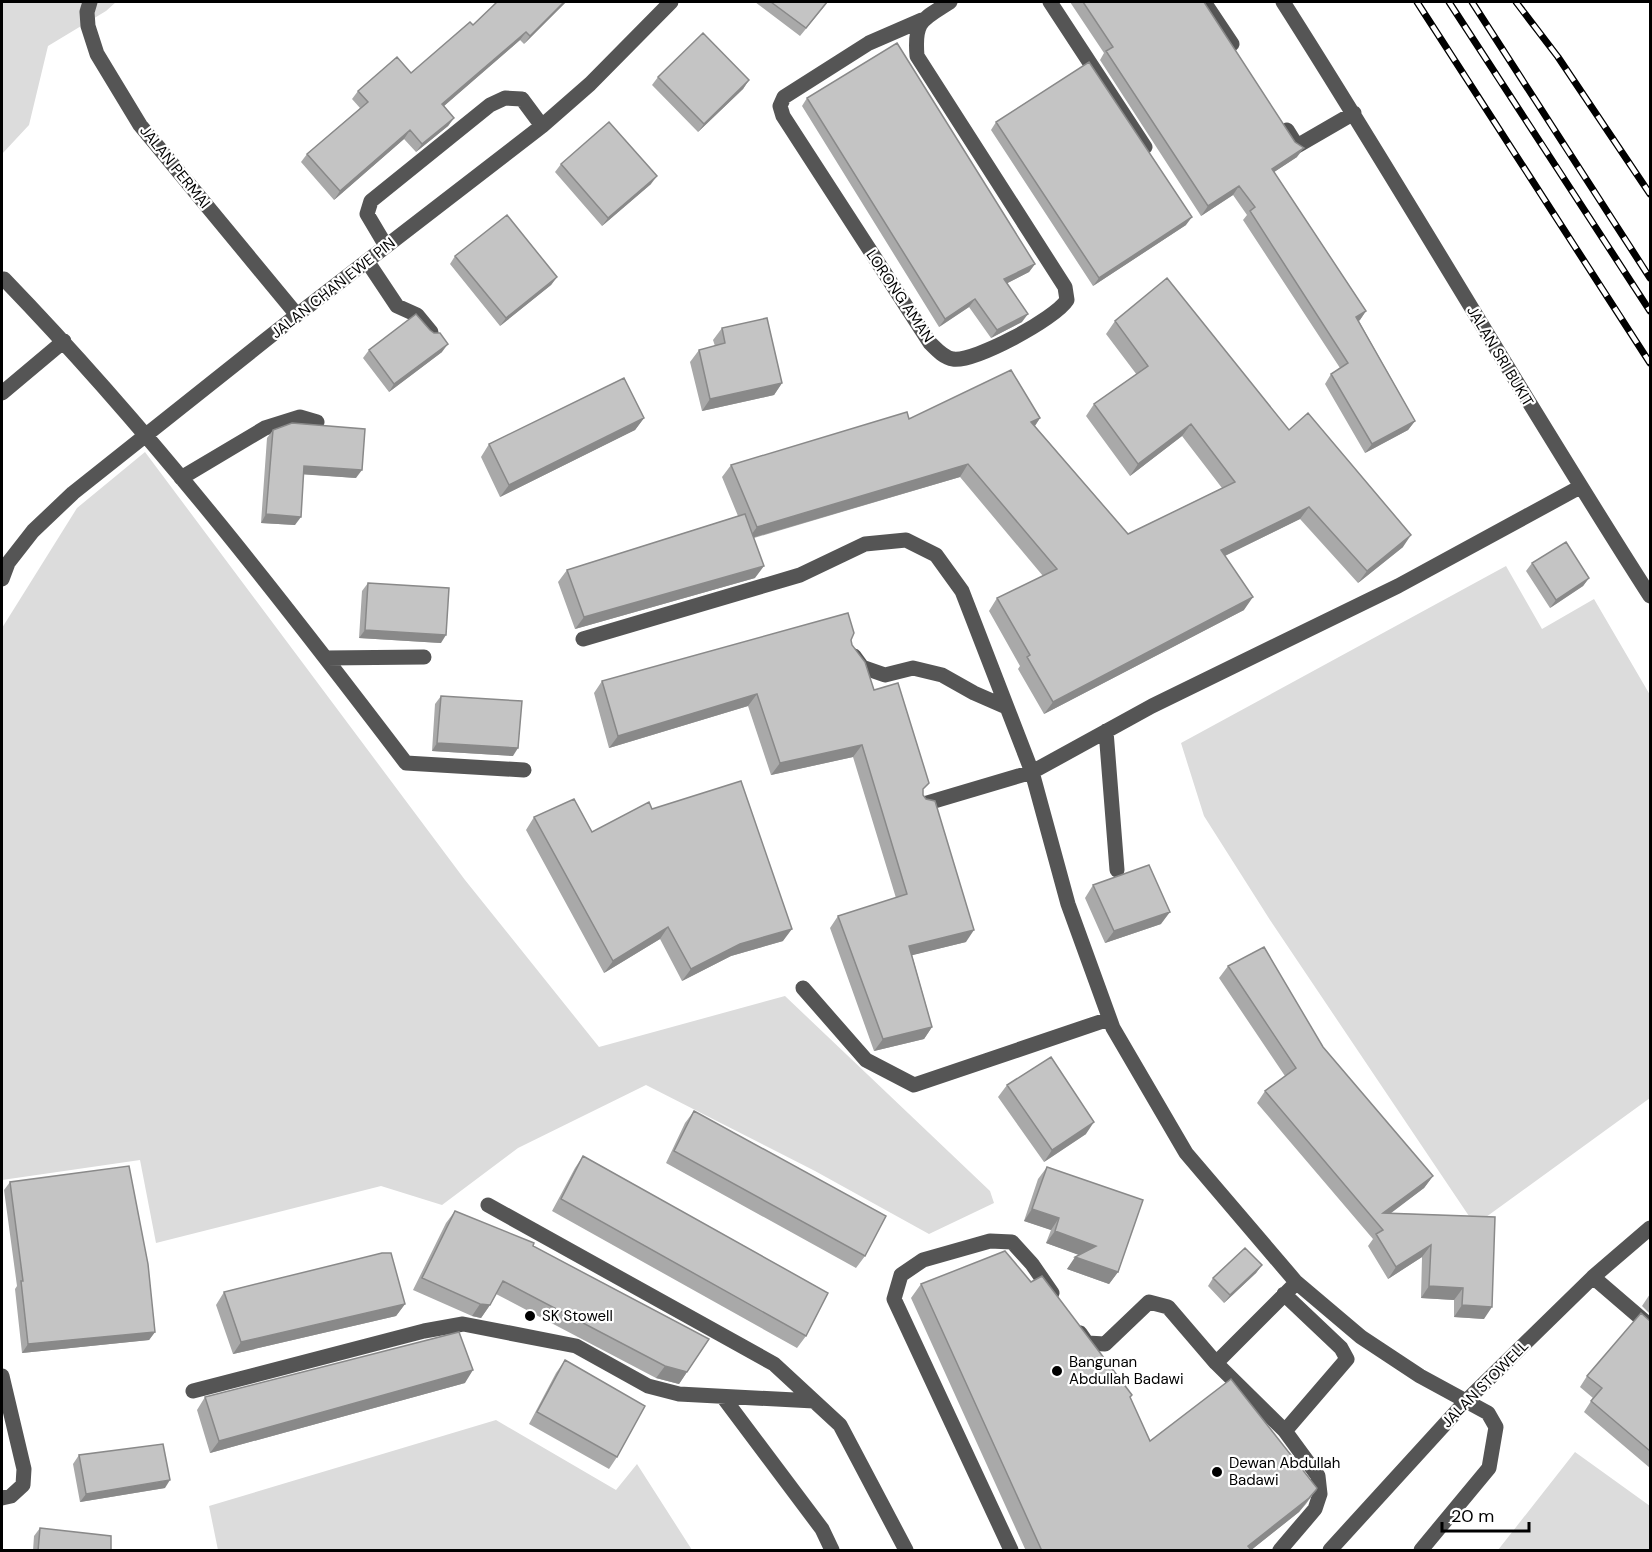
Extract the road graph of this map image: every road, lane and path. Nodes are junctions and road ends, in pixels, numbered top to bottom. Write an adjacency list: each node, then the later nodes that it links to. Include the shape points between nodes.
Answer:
1 (90, 2): 16 (street, JALAN PERMAI, via 88,26 97,54 140,125)
2 (671, 2): 11 (street, JALAN CHAN EWE PIN)
3 (950, 2): 7 (street)
4 (1050, 2): 12 (street)
5 (1204, 2): 8 (street)
6 (1283, 2): 9 (street, JALAN SRI BUKIT)
7 (922, 20): 7 (street, LORONG AMAN, via 916,36 917,56 1065,287 1066,300 1046,319 981,353 953,360 930,343 823,181 780,106 784,97 869,43)
8 (1241, 59)
9 (1354, 113): 10 (street, via 1298,146); 23 (street, JALAN SRI BUKIT)
10 (1279, 117)
11 (542, 126): 13 (street, JALAN CHAN EWE PIN); 13 (street, via 522,99 505,98 490,105 370,201 367,214)
12 (1153, 159)
13 (386, 246): 14 (street, JALAN CHAN EWE PIN)
14 (367, 261): 16 (street, JALAN CHAN EWE PIN); 17 (street, via 398,306 417,315)
15 (4, 279): 18 (street)
16 (297, 315): 21 (street, JALAN CHAN EWE PIN)
17 (431, 332)
18 (64, 341): 19 (street); 21 (street)
19 (2, 393)
20 (317, 422): 22 (street, via 300,417 265,428)
21 (146, 434): 22 (street); 24 (street, JALAN CHAN EWE PIN, via 33,531 8,563)
22 (181, 478): 29 (street)
23 (1580, 487): 25 (street, JALAN SRI BUKIT); 31 (street, via 1398,586)
24 (2, 579)
25 (1650, 596)
26 (583, 639): 30 (street, via 800,575 865,544 906,540 936,555 962,591)
27 (852, 652): 30 (street, via 862,667 885,675 913,668 942,675)
28 (424, 657): 29 (street)
29 (326, 658): 32 (street, via 406,763)
30 (1006, 707): 33 (street)
31 (1106, 731): 33 (street); 35 (street)
32 (524, 770)
33 (1032, 772): 34 (street); 37 (street, via 1068,904)
34 (924, 804)
35 (1117, 870)
36 (803, 988): 37 (street, via 866,1060 914,1085)
37 (1109, 1019): 41 (street, via 1186,1153)
38 (488, 1205): 48 (street, via 774,1364)
39 (1650, 1228): 40 (street, JALAN STOWELL)
40 (1593, 1277): 43 (street); 49 (street, JALAN STOWELL)
41 (1296, 1282): 42 (street); 49 (street, via 1361,1337 1419,1376)
42 (1284, 1294): 44 (street); 50 (street, via 1341,1348 1347,1359)
43 (1650, 1326)
44 (1216, 1363): 50 (street); 54 (street, via 1167,1306 1149,1302 1105,1344 1087,1343 1012,1242 990,1241 923,1260 901,1275 894,1299)
45 (2, 1377): 51 (street, via 24,1469 24,1485)
46 (193, 1390): 47 (street, via 463,1324 576,1346 648,1386 679,1394)
47 (723, 1397): 48 (street); 52 (street, via 822,1529)
48 (814, 1401): 53 (street, via 840,1425)
49 (1466, 1401): 56 (street, JALAN STOWELL); 57 (street, via 1488,1413 1496,1427 1489,1468)
50 (1285, 1431): 55 (street, via 1318,1476 1320,1494 1315,1509)
51 (2, 1498)
52 (831, 1551)
53 (906, 1551)
54 (1011, 1551)
55 (1280, 1551)
56 (1330, 1551)
57 (1421, 1551)

